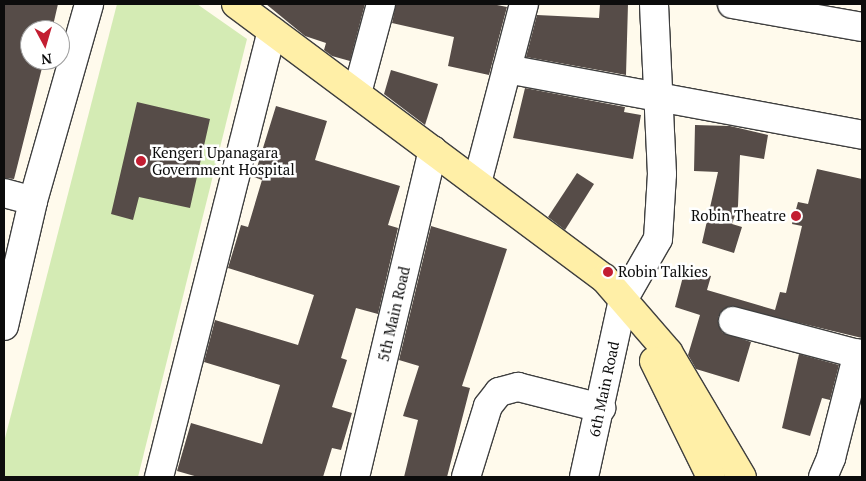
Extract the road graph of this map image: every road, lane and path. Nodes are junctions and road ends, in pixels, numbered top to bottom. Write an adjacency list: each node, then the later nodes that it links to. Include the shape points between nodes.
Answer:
1 (88, 4): 16 (street)
2 (236, 4): 8 (main road)
3 (382, 4): 10 (street)
4 (524, 4): 9 (street)
5 (654, 4): 11 (street, 6th Main Road)
6 (732, 4): 7 (street)
7 (862, 27)
8 (272, 31): 10 (main road); 23 (street)
9 (507, 69): 11 (street); 14 (street)
10 (357, 94): 13 (main road)
11 (658, 95): 12 (street); 17 (street, 6th Main Road, via 662,174 658,239)
12 (862, 135)
13 (433, 150): 14 (main road); 24 (street, 5th Main Road)
14 (477, 183): 17 (main road, via 604,278)
15 (4, 193): 16 (street)
16 (33, 201): 20 (street)
17 (623, 300): 19 (main road); 22 (street, 6th Main Road)
18 (733, 321): 21 (street)
19 (642, 322): 27 (main road, via 650,354); 28 (main road, via 668,352)
20 (4, 326)
21 (860, 354): 29 (street)
22 (601, 408): 25 (street, via 518,387 499,392 488,406); 26 (street, 6th Main Road)
23 (159, 477)
24 (355, 477)
25 (466, 477)
26 (584, 477)
27 (711, 477)
28 (742, 477)
29 (823, 477)

